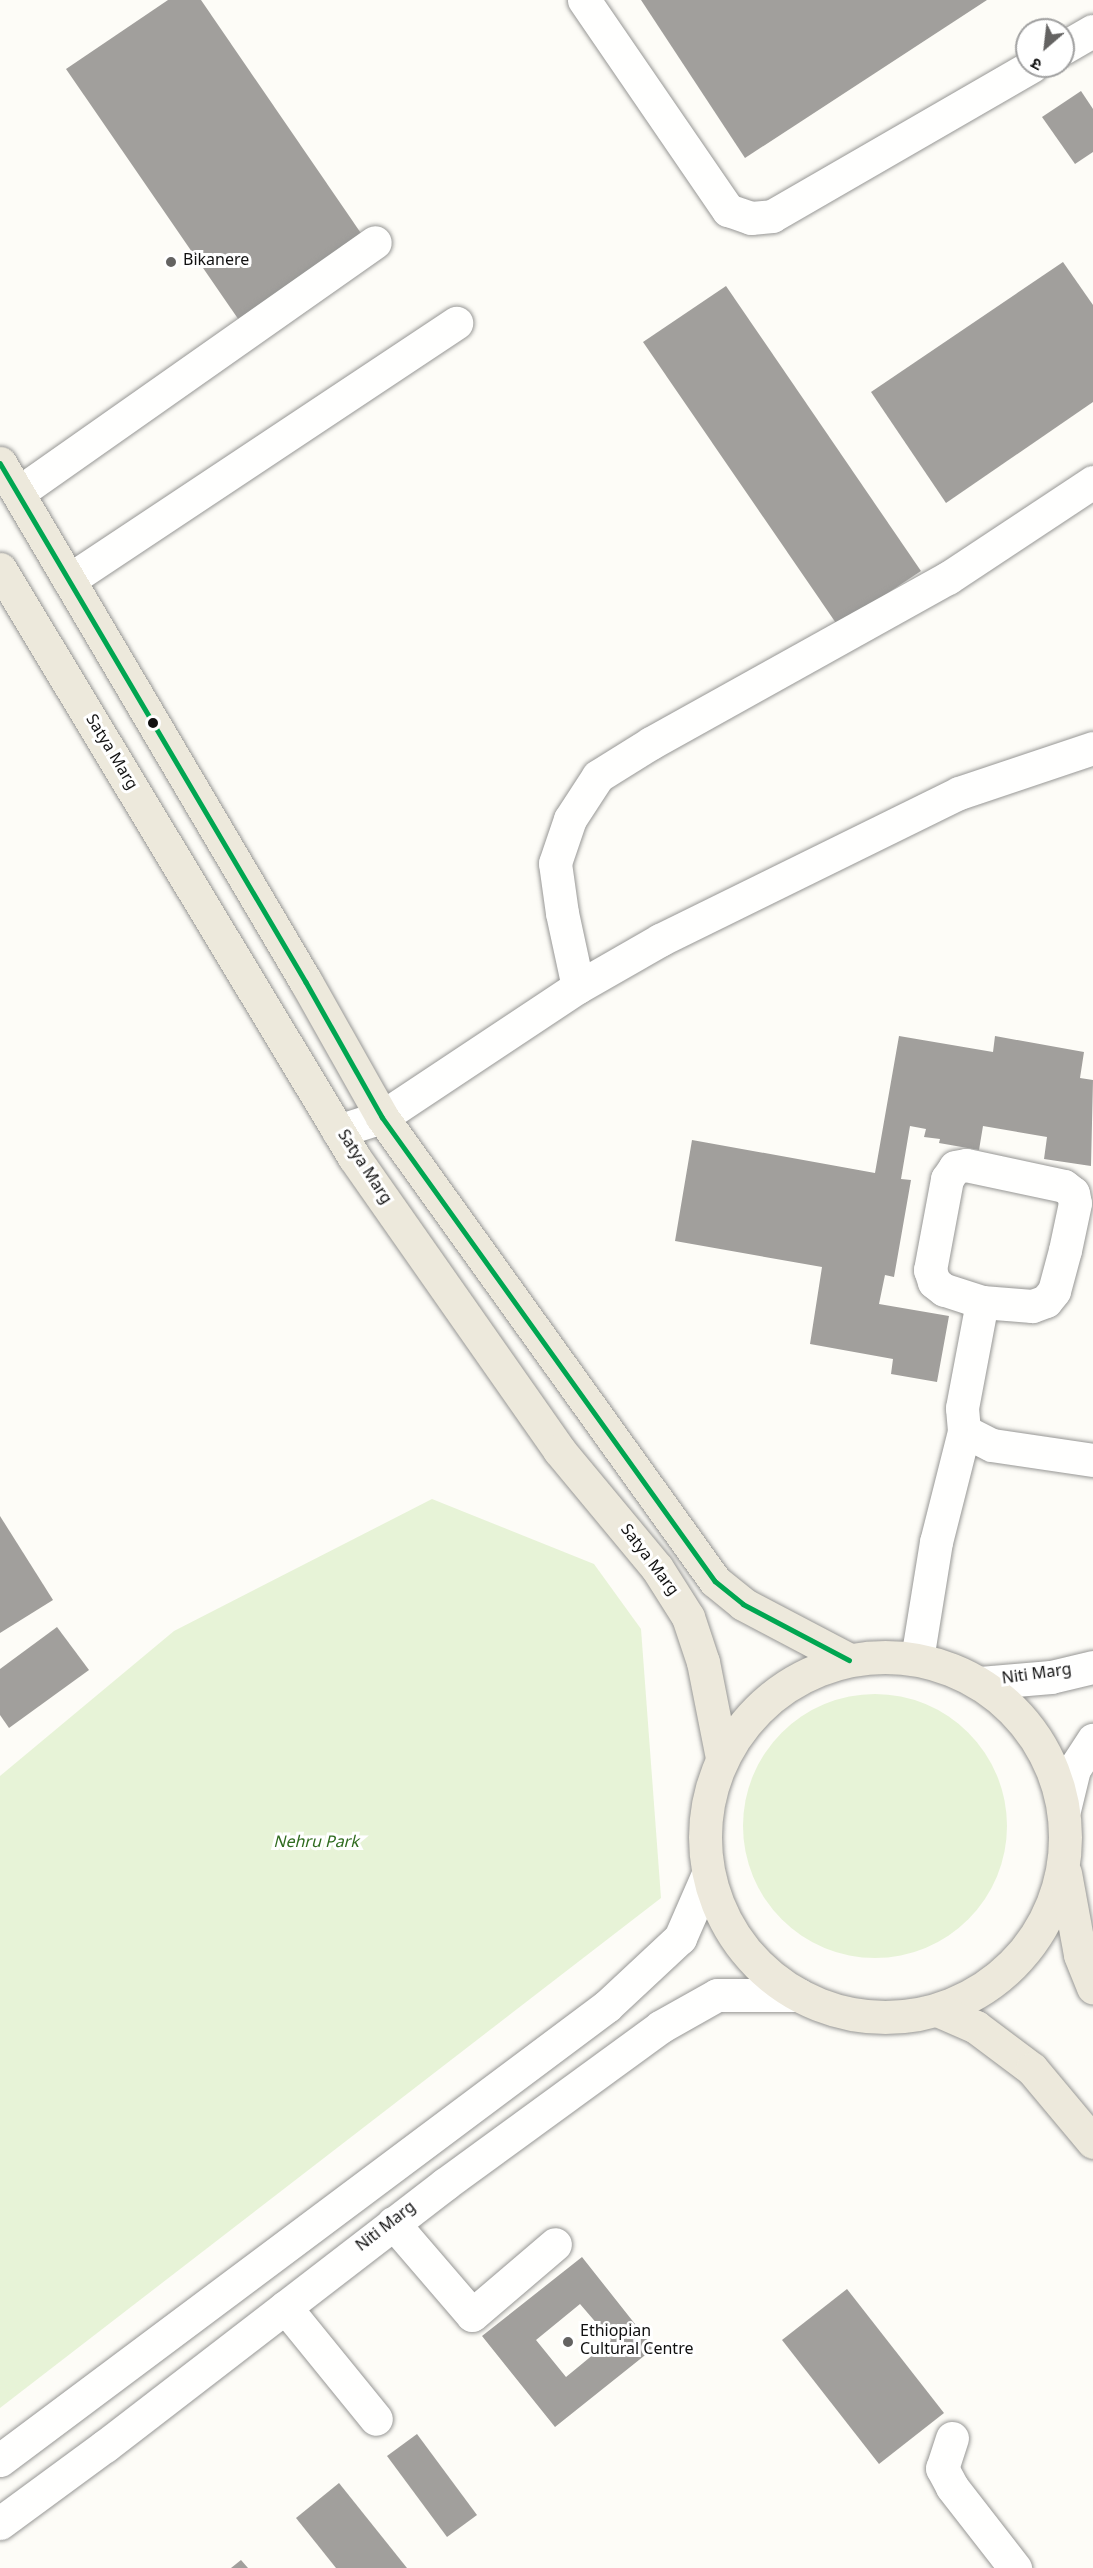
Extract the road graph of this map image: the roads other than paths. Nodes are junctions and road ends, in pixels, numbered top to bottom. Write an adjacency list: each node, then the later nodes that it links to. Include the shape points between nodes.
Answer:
1 (584, 0): 4 (street, via 728,210 751,218 772,216)
2 (1093, 31): 3 (street)
3 (1075, 41)
4 (1015, 76)
5 (375, 242): 9 (street)
6 (456, 323): 11 (street)
7 (0, 463): 9 (main road)
8 (1093, 482): 13 (street, via 948,578 598,776 570,819 555,863)
9 (18, 493): 11 (main road)
10 (0, 569): 15 (main road, Satya Marg)
11 (69, 580): 14 (main road)
12 (1093, 748): 13 (street, via 958,794 660,940)
13 (578, 987): 14 (street)
14 (382, 1117): 15 (street); 20 (main road, via 715,1581 743,1604)
15 (338, 1131): 24 (main road, Satya Marg, via 559,1450 657,1568 688,1617 703,1662)
16 (982, 1302): 16 (street, via 1032,1306 1046,1301 1054,1292 1075,1203 1073,1193 1064,1186 966,1165 955,1167 947,1179 930,1270 934,1282 944,1290); 17 (street, via 962,1408)
17 (964, 1431): 18 (street, via 992,1445); 19 (street, via 936,1542)
18 (1093, 1460)
19 (917, 1659): 20 (main road, via 883,1656); 22 (main road, via 950,1668)
20 (849, 1660): 24 (main road, via 817,1669 762,1704 739,1729)
21 (1093, 1667): 22 (street, Niti Marg, via 1051,1677)
22 (980, 1683): 25 (main road, via 1011,1707 1036,1738 1054,1772)
23 (1093, 1740): 25 (street, via 1074,1769)
24 (722, 1758): 27 (main road, via 713,1779 704,1827)
25 (1064, 1809): 26 (main road)
26 (1064, 1869): 28 (main road, via 1080,1955); 30 (main road, via 1049,1914 1030,1947 989,1986 964,2001)
27 (708, 1874): 29 (main road, via 717,1904 750,1957); 37 (street, via 680,1938 607,2006)
28 (1093, 1988)
29 (799, 1995): 30 (main road, via 843,2012 890,2018); 32 (street, Niti Marg, via 717,1995 660,2027)
30 (937, 2010): 31 (main road, via 976,2027 1032,2069)
31 (1093, 2142)
32 (393, 2223): 33 (street, via 472,2315); 34 (street, Niti Marg)
33 (555, 2244)
34 (285, 2307): 35 (street); 38 (street, Niti Marg)
35 (376, 2419)
36 (952, 2438): 39 (street, via 942,2468 952,2487)
37 (0, 2460)
38 (0, 2523)
39 (1015, 2568)

